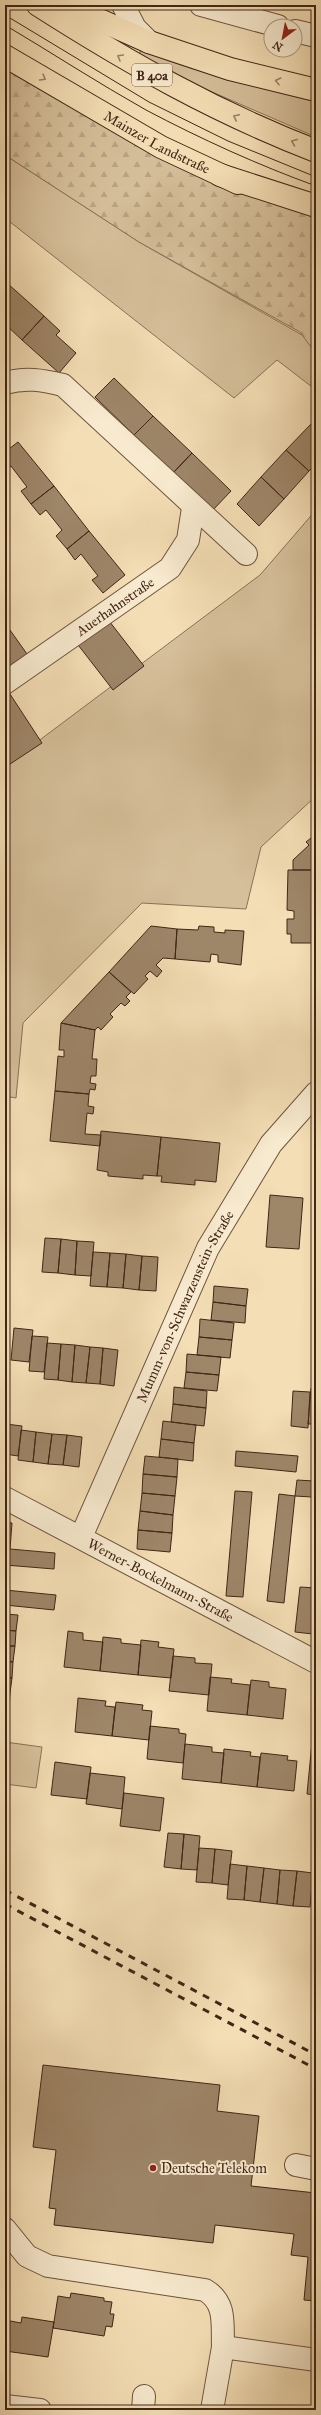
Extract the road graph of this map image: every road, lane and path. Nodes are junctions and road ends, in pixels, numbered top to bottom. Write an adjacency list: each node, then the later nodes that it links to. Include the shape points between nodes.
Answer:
1 (38, 5): 11 (main road, B 40a, one-way to 1, via 271,134 196,98 119,57)
2 (66, 5): 8 (main road)
3 (123, 5): 8 (street, via 136,28)
4 (201, 5): 5 (street)
5 (263, 22)
6 (303, 33): 7 (street)
7 (316, 36)
8 (149, 42): 10 (main road, one-way to 8, via 230,69)
9 (5, 56): 12 (main road, Mainzer Landstraße, one-way to 12, via 161,147)
10 (316, 90)
11 (316, 150)
12 (220, 175): 13 (main road); 14 (main road, Mainzer Landstraße)
13 (316, 206)
14 (316, 217)
15 (5, 383): 16 (street, via 20,379 40,379 63,385)
16 (193, 508): 17 (street); 18 (street, Auerhahnstraße, via 188,540 170,568)
17 (246, 554)
18 (5, 683)
19 (316, 1093): 21 (street, Mumm-von-Schwarzenstein-Straße, via 271,1144 208,1248)
20 (5, 1498): 21 (street, Werner-Bockelmann-Straße)
21 (81, 1537): 22 (street, Werner-Bockelmann-Straße)
22 (316, 1662)
23 (5, 2229): 24 (street, via 27,2256 48,2266 206,2290 214,2295 220,2304)
24 (223, 2347): 25 (street); 28 (street)
25 (316, 2360)
26 (5, 2406): 27 (street)
27 (40, 2410)
28 (212, 2410)

